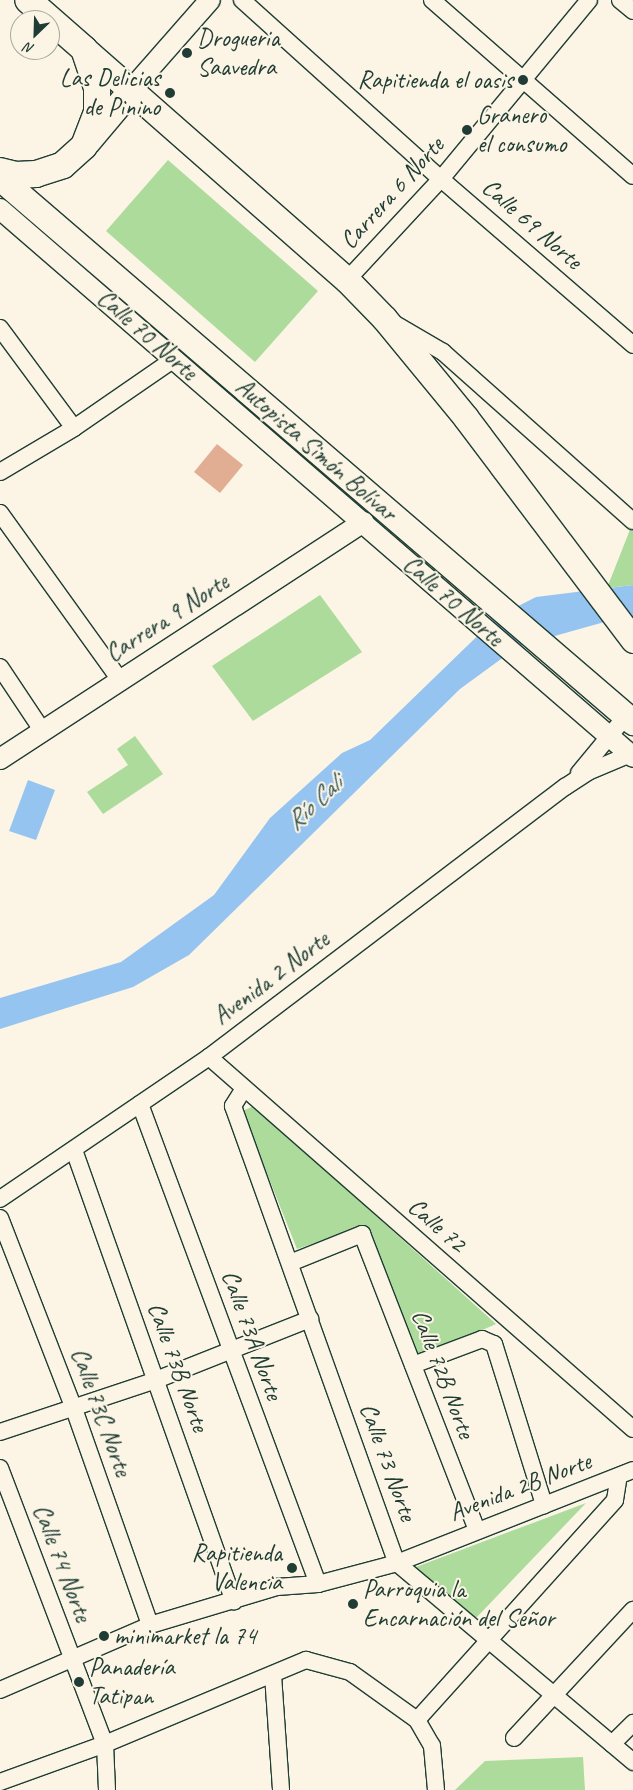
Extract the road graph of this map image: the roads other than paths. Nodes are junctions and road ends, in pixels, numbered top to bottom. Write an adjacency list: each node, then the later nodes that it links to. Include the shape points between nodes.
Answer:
1 (28, 0): 8 (highway)
2 (210, 0): 10 (street)
3 (242, 0): 15 (street, Calle 69 Norte)
4 (432, 0): 9 (street)
5 (589, 0): 9 (street, Carrera 6 Norte)
6 (620, 0): 7 (street)
7 (633, 11)
8 (84, 49): 10 (main road); 11 (highway, via 98,100 94,124)
9 (523, 80): 13 (street); 15 (street, Carrera 6 Norte)
10 (130, 91): 11 (main road); 17 (main road)
11 (84, 146): 12 (highway, via 63,165 45,172 16,175)
12 (0, 171)
13 (633, 176)
14 (0, 178): 30 (main road, Autopista Simón Bolívar)
15 (441, 179): 17 (street, Carrera 6 Norte); 20 (street, Calle 69 Norte)
16 (0, 209): 21 (street, Calle 70 Norte)
17 (346, 280): 18 (main road)
18 (392, 327): 25 (street, via 443,352); 27 (main road, via 466,418)
19 (0, 328): 22 (street)
20 (633, 345)
21 (174, 359): 22 (street); 26 (street, Calle 70 Norte)
22 (74, 428): 23 (street)
23 (0, 472)
24 (0, 513): 29 (street)
25 (633, 521)
26 (363, 522): 29 (street, Carrera 9 Norte); 32 (street, Calle 70 Norte)
27 (633, 640)
28 (0, 667): 31 (street)
29 (120, 680): 31 (street, Carrera 9 Norte)
30 (629, 719): 32 (street, Avenida 2 Norte)
31 (42, 730): 34 (street, Carrera 9 Norte)
32 (609, 737): 33 (street, Calle 70 Norte); 35 (street, Avenida 2 Norte)
33 (632, 755): 35 (street, Avenida 2 Norte, via 595,768)
34 (0, 759)
35 (564, 787): 36 (street, Avenida 2 Norte)
36 (210, 1057): 37 (street, Calle 72); 38 (street, Avenida 2 Norte)
37 (243, 1090): 42 (street, Calle 73 Norte, via 234,1106); 48 (street, Calle 72)
38 (140, 1104): 39 (street, Avenida 2 Norte); 44 (street, Calle 73A Norte)
39 (74, 1150): 40 (street, Avenida 2 Norte); 46 (street, Calle 73B Norte)
40 (0, 1199)
41 (0, 1218): 47 (street, Calle 73C Norte)
42 (290, 1263): 43 (street, Calle 73 Norte); 45 (street, Calle 72B Norte, via 362,1234)
43 (310, 1319): 44 (street); 54 (street, Calle 73 Norte)
44 (231, 1351): 46 (street); 55 (street, Calle 73A Norte)
45 (413, 1365): 52 (street, via 482,1339 494,1344); 53 (street, Calle 72B Norte)
46 (156, 1380): 47 (street); 56 (street, Calle 73B Norte)
47 (73, 1406): 49 (street); 58 (street, Calle 73C Norte)
48 (633, 1429)
49 (0, 1432)
50 (0, 1468): 60 (street, Calle 74 Norte)
51 (626, 1473): 52 (street, Avenida 2B Norte); 59 (street, via 615,1500)
52 (544, 1505): 53 (street, Avenida 2B Norte)
53 (477, 1531): 54 (street, Avenida 2B Norte)
54 (397, 1563): 55 (street, Avenida 2B Norte); 59 (street, Calle 73 Norte)
55 (318, 1584): 56 (street, Avenida 2B Norte, via 276,1587)
56 (234, 1601): 58 (street, Avenida 2B Norte)
57 (633, 1610): 63 (street)
58 (150, 1625): 60 (street, Avenida 2B Norte)
59 (486, 1639): 63 (street, Calle 73 Norte); 64 (street)
60 (71, 1657): 62 (street, Avenida 2B Norte); 67 (street, Calle 74 Norte)
61 (273, 1675): 64 (street, via 306,1660 332,1665 350,1672); 67 (street); 72 (street)
62 (0, 1690)
63 (554, 1695): 66 (street); 68 (street, Calle 73 Norte)
64 (417, 1720): 73 (street, via 432,1746)
65 (633, 1723): 68 (street)
66 (514, 1738)
67 (106, 1744): 70 (street); 71 (street, Calle 74 Norte)
68 (612, 1744): 69 (street, Calle 73 Norte)
69 (633, 1762)
70 (0, 1782)
71 (107, 1790)
72 (281, 1790)
73 (436, 1790)

